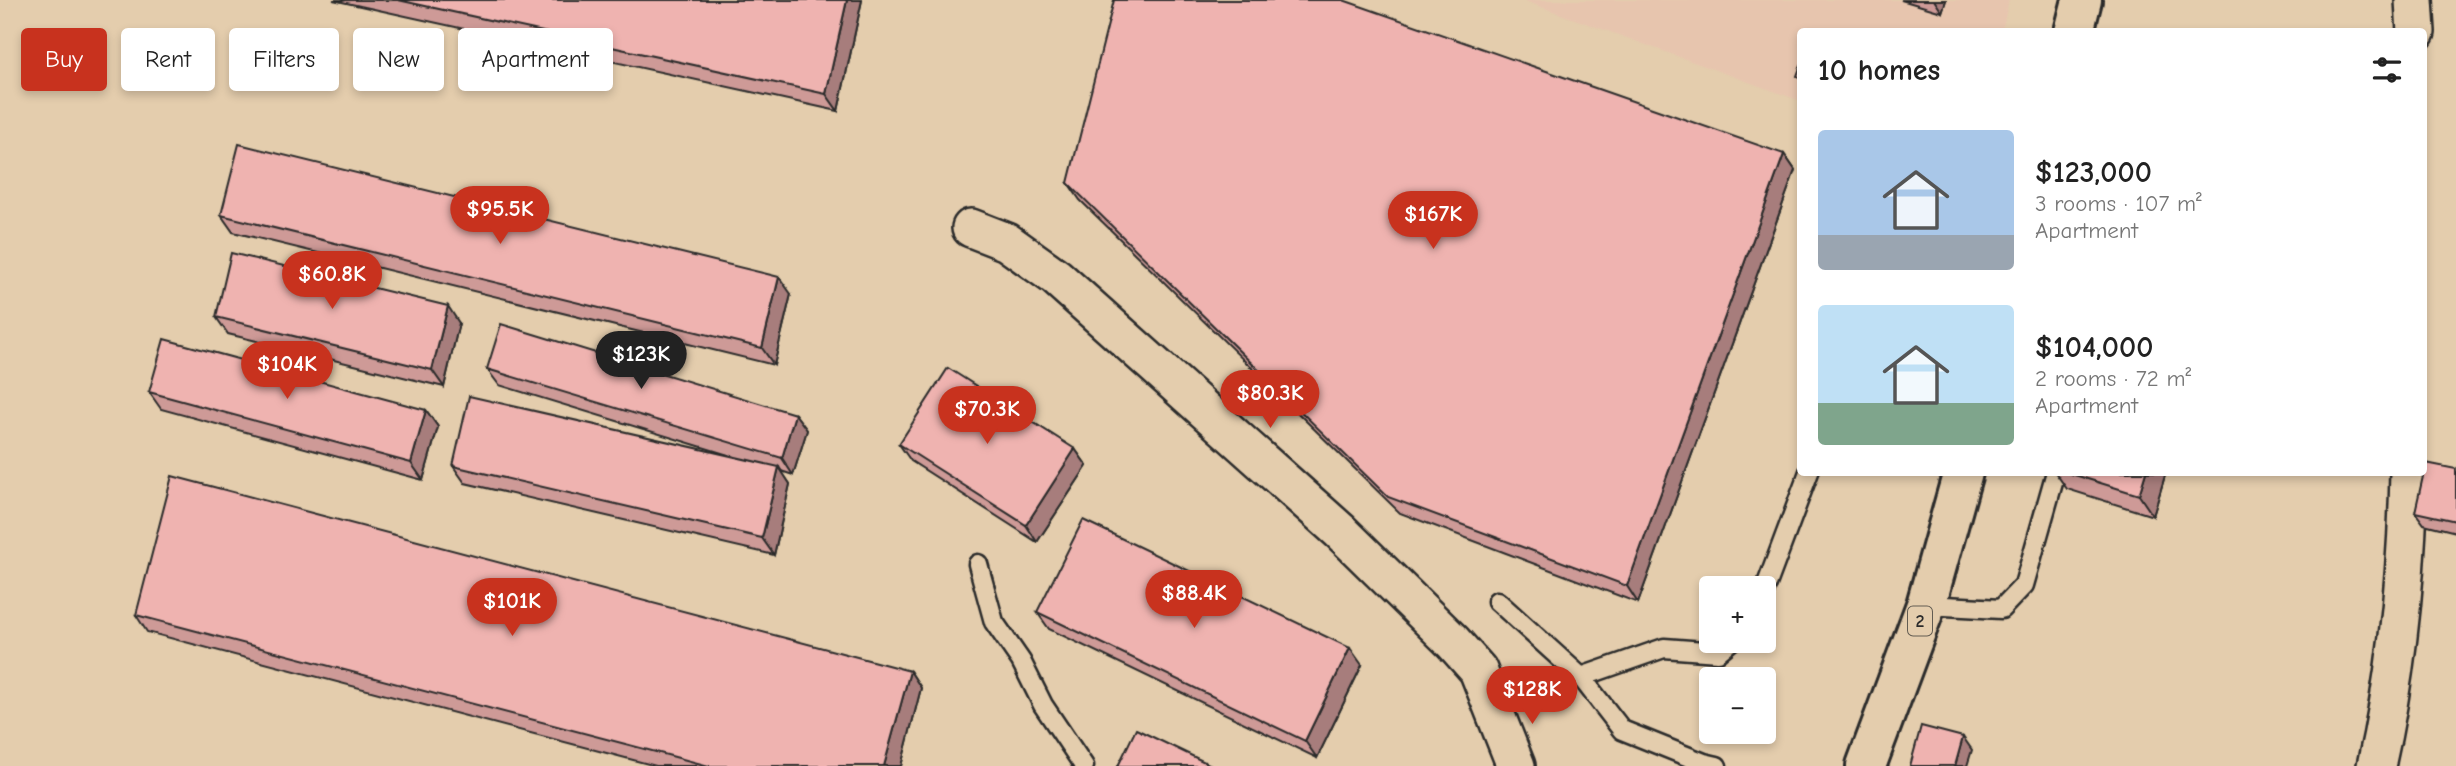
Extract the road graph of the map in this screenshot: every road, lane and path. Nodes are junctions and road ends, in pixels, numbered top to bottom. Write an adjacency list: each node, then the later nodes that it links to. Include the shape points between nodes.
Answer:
1 (2082, 0): 3 (highway)
2 (2414, 0): 4 (street)
3 (2075, 28)
4 (2416, 28)
5 (971, 228): 17 (street, via 1007,242 1056,278 1340,531 1478,670)
6 (1808, 476): 11 (lane)
7 (1962, 476): 13 (highway, 2)
8 (2055, 476): 13 (lane, via 2024,585 2001,609)
9 (2409, 476): 20 (street, via 2399,638)
10 (978, 564): 16 (lane, via 994,622)
11 (1770, 576)
12 (1497, 601): 15 (lane)
13 (1926, 605): 19 (highway, 2)
14 (1699, 651): 15 (lane, via 1664,648)
15 (1581, 677): 18 (lane, via 1622,730)
16 (1084, 766)
17 (1516, 766)
18 (1717, 766)
19 (1866, 766)
20 (2376, 766)

